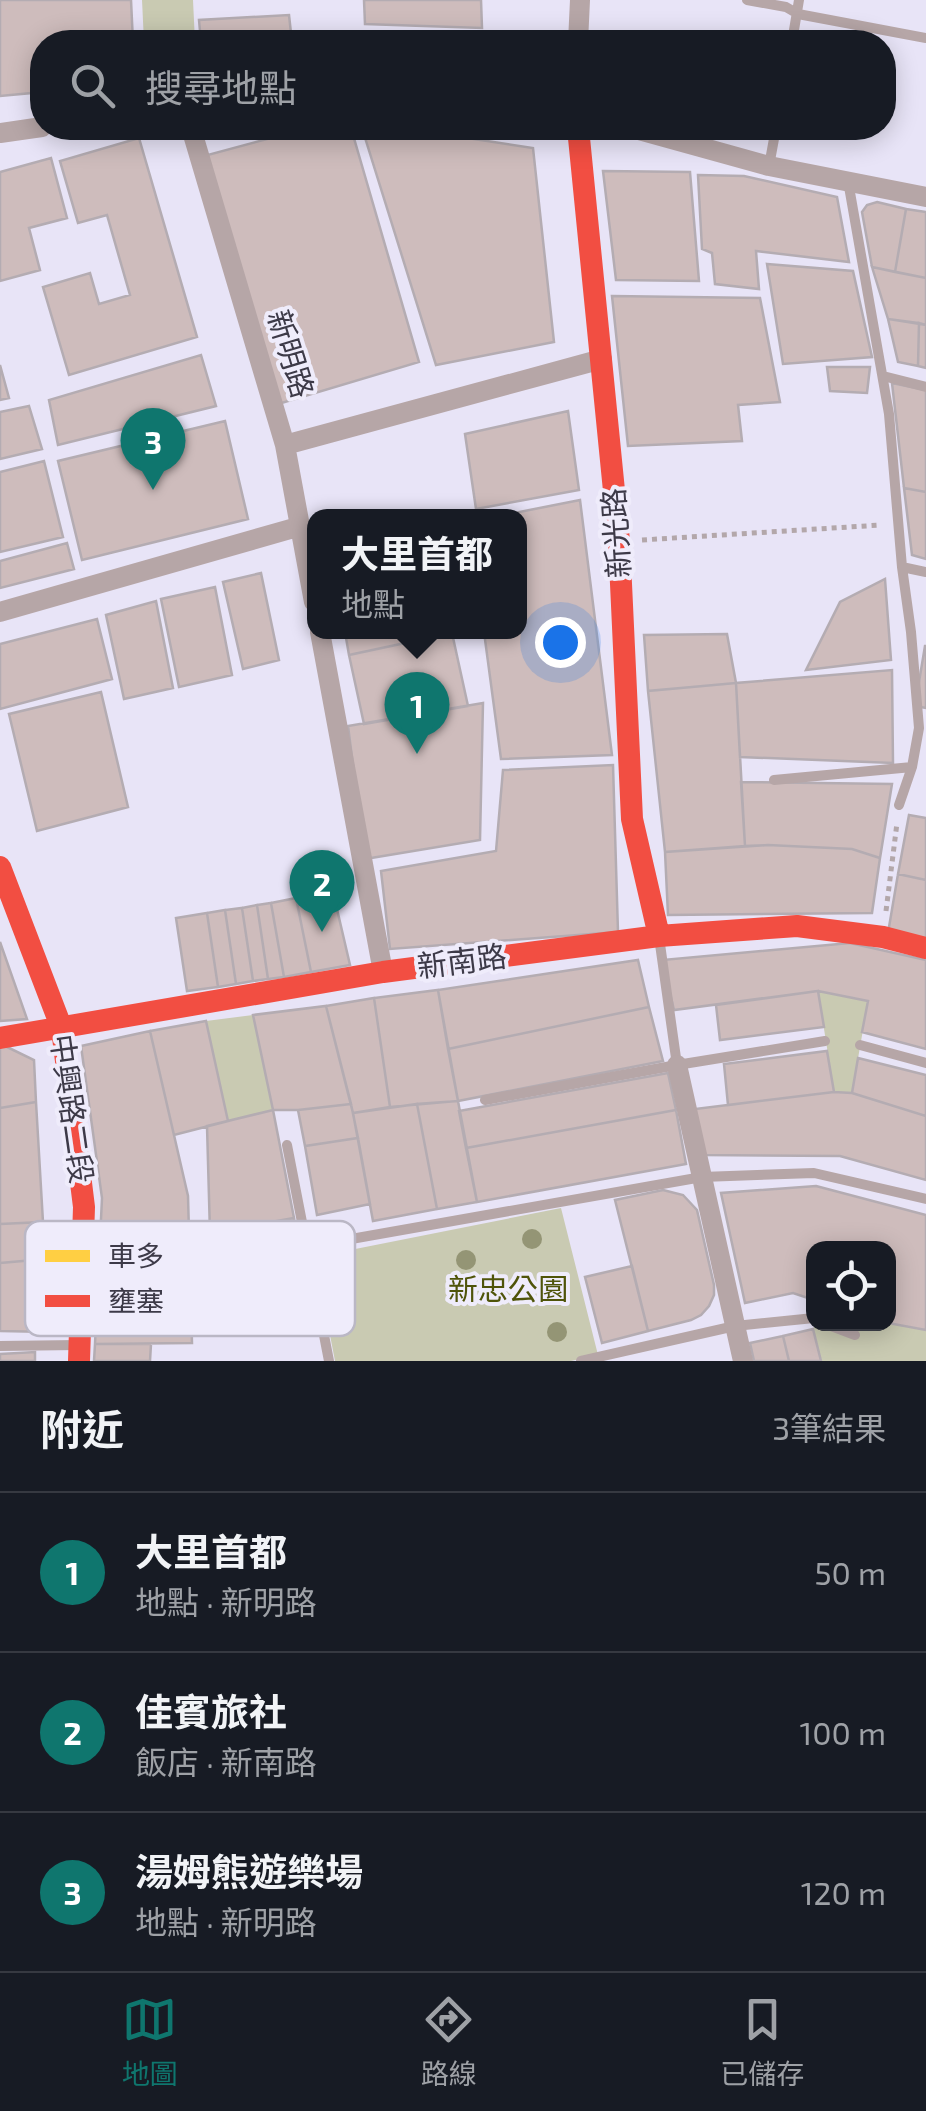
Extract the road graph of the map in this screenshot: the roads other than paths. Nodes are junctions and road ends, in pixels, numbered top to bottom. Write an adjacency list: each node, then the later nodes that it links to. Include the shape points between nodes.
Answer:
1 (580, 0): 5 (street)
2 (748, 0): 4 (lane)
3 (799, 0): 4 (lane)
4 (798, 14): 6 (lane); 7 (lane)
5 (579, 30)
6 (795, 30)
7 (883, 30)
8 (896, 32): 9 (lane)
9 (926, 38)
10 (30, 129): 11 (street)
11 (0, 133)
12 (195, 140): 22 (street, 新明路)
13 (579, 140): 19 (street, 新光路)
14 (675, 140): 16 (street)
15 (774, 140): 16 (lane)
16 (769, 166): 17 (street)
17 (847, 180): 18 (street); 20 (lane)
18 (926, 197)
19 (602, 359): 22 (street); 33 (street, 新光路, via 620,542 632,819)
20 (884, 376): 21 (lane); 25 (lane)
21 (926, 387)
22 (286, 445): 23 (street, 新明路)
23 (300, 526): 24 (street, 新明路); 27 (street)
24 (307, 564)
25 (902, 567): 26 (lane); 29 (lane, via 918,728)
26 (926, 572)
27 (0, 612)
28 (321, 639): 35 (street)
29 (912, 767): 30 (lane); 31 (lane)
30 (774, 780)
31 (899, 805)
32 (0, 867): 36 (street, 中興路二段)
33 (659, 936): 34 (street, 新南路, via 797,926); 35 (street, 新南路); 41 (lane)
34 (926, 948)
35 (383, 972): 36 (street, 新南路)
36 (62, 1029): 37 (street, 新南路); 46 (street, 中興路二段)
37 (0, 1038)
38 (826, 1041): 41 (lane)
39 (860, 1045): 40 (lane)
40 (926, 1064)
41 (676, 1065): 42 (lane); 44 (street)
42 (485, 1100)
43 (286, 1146): 47 (lane)
44 (702, 1177): 45 (lane, via 814,1172); 48 (lane); 50 (street)
45 (926, 1199)
46 (84, 1221)
47 (301, 1221)
48 (355, 1238)
49 (806, 1319): 50 (lane)
50 (734, 1326): 56 (lane); 59 (street)
51 (846, 1331): 52 (lane)
52 (854, 1334)
53 (324, 1336): 57 (lane)
54 (0, 1346): 55 (lane)
55 (79, 1353)
56 (601, 1359): 58 (lane)
57 (329, 1361)
58 (581, 1361)
59 (743, 1361)

